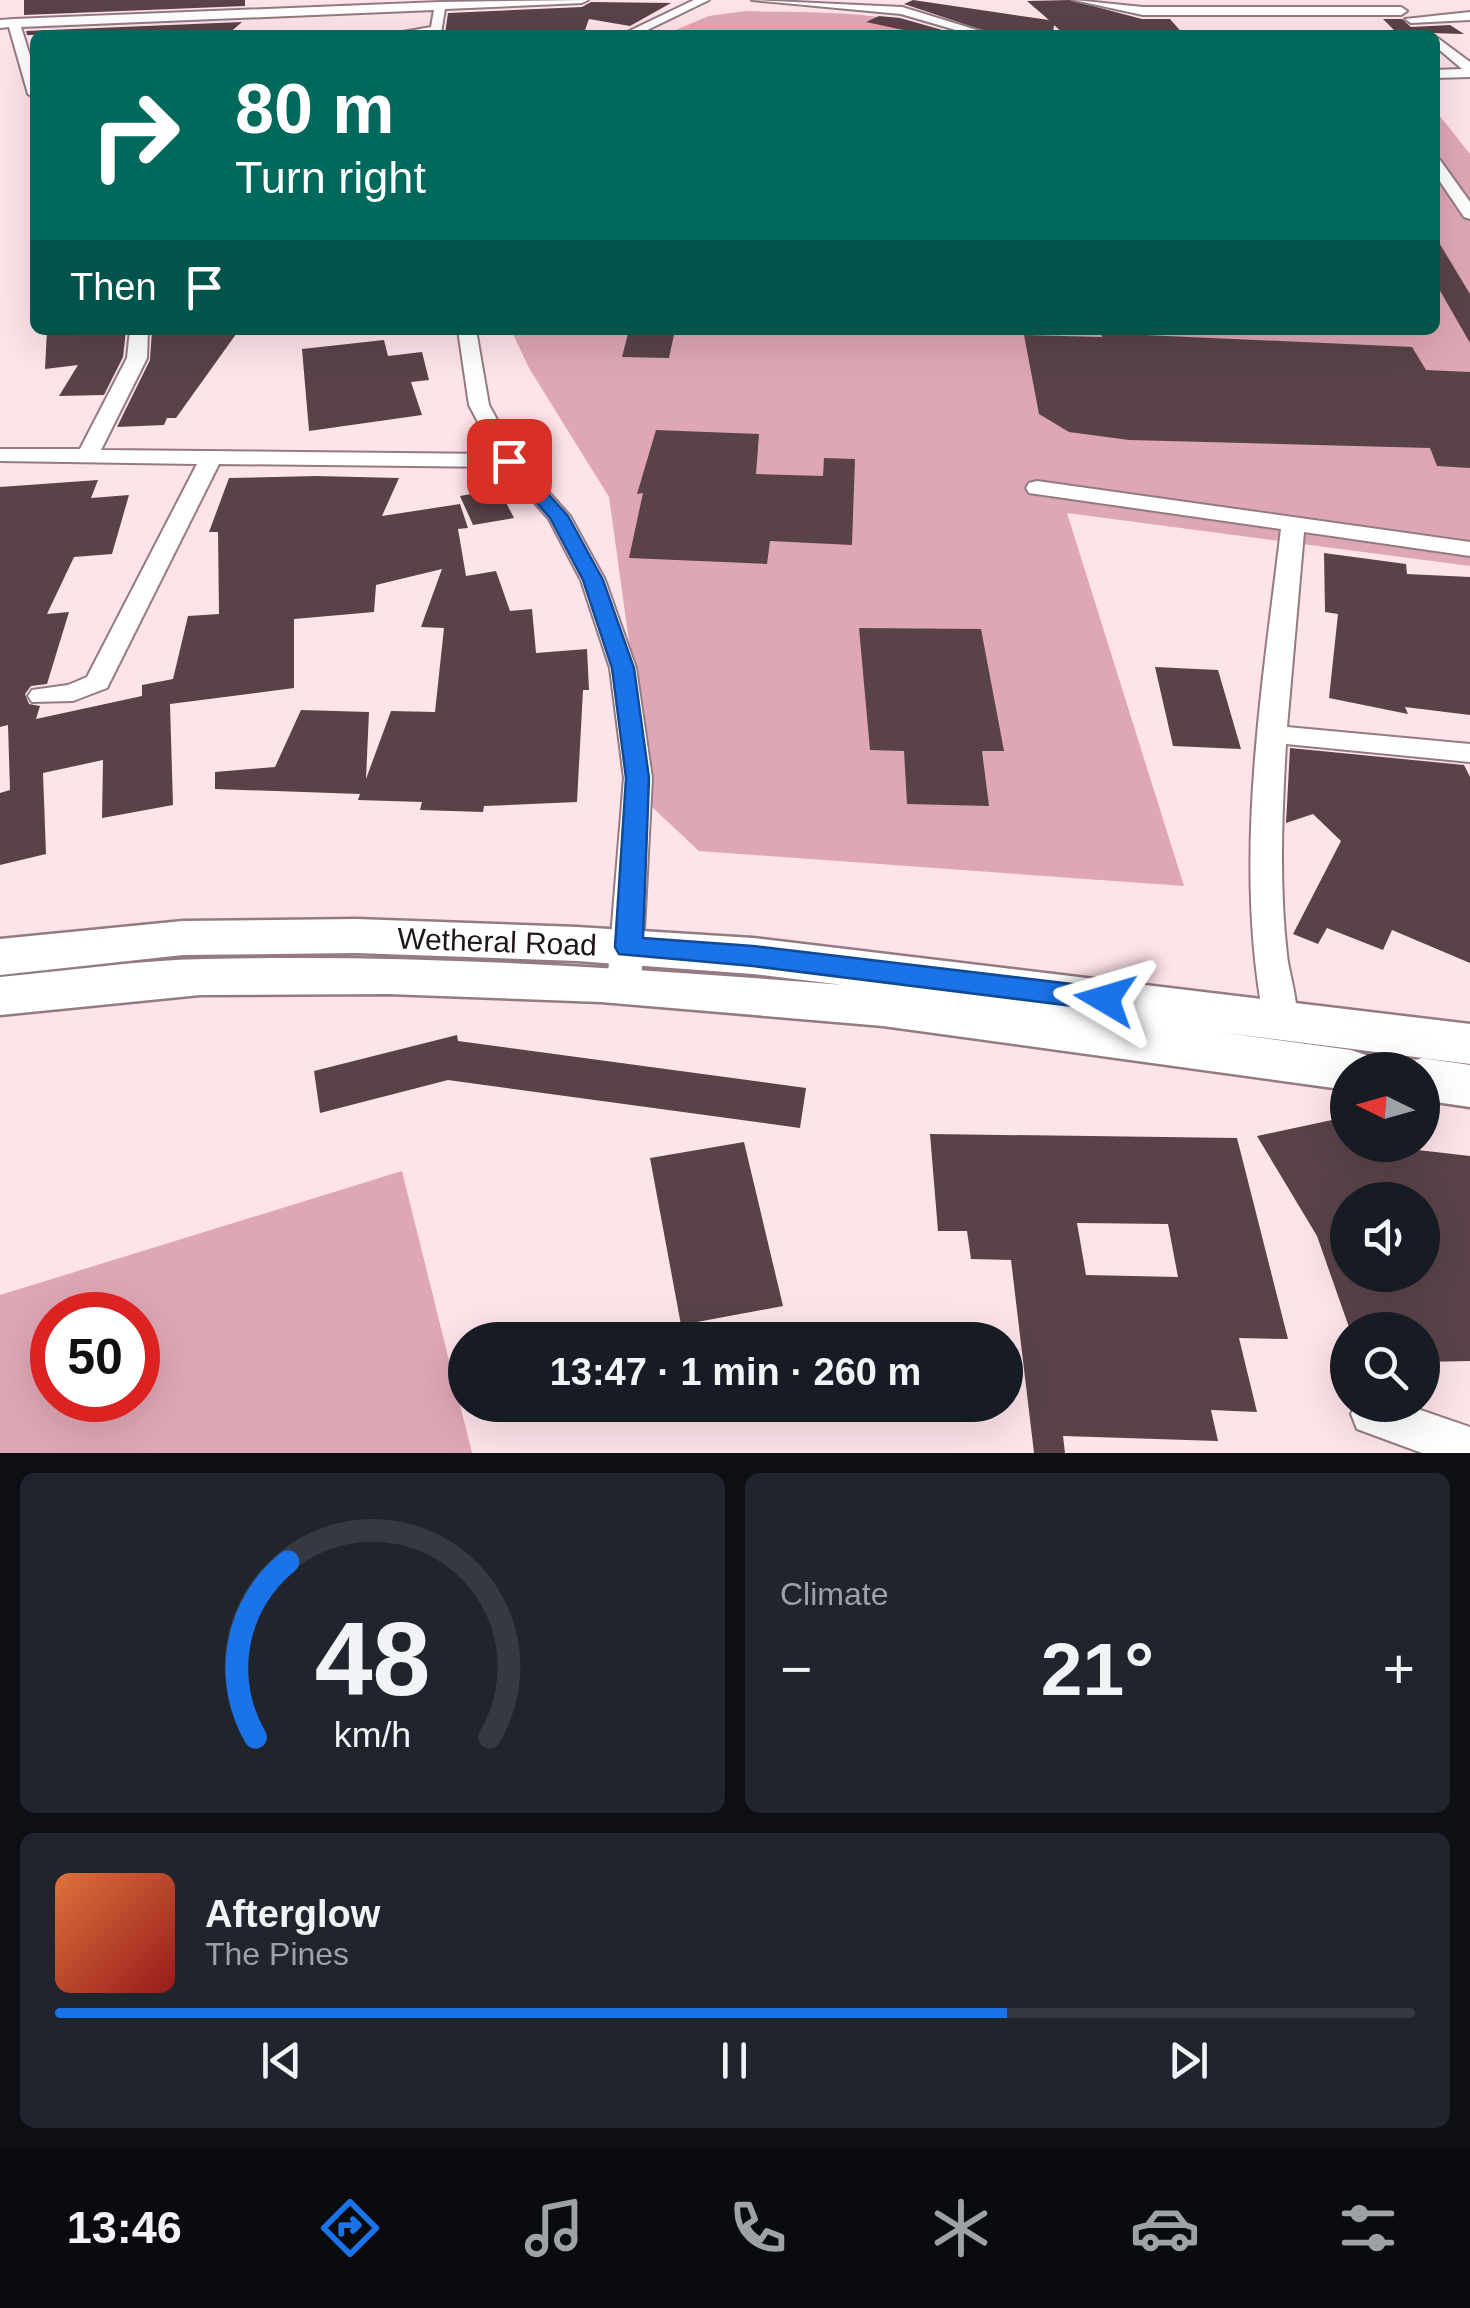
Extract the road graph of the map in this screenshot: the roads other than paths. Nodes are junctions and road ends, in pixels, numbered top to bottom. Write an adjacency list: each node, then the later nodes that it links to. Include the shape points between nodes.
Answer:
1 (582, 0): 6 (street)
2 (704, 0): 13 (street)
3 (758, 0): 14 (street, via 902,11)
4 (1080, 0): 8 (street, via 1143,11)
5 (1388, 0): 9 (street)
6 (532, 1): 7 (street)
7 (440, 5): 11 (street, via 277,17); 12 (street)
8 (1239, 6): 9 (street)
9 (1406, 15): 10 (street); 15 (street)
10 (1470, 16)
11 (7, 23): 19 (street)
12 (437, 30)
13 (638, 30)
14 (969, 30)
15 (1423, 30)
16 (1440, 44): 17 (street)
17 (1470, 71): 18 (street)
18 (1440, 74)
19 (30, 81)
20 (1440, 170): 21 (street)
21 (1470, 214)
22 (139, 335): 25 (street, via 137,358)
23 (467, 335): 27 (street, via 479,405)
24 (0, 455): 25 (street)
25 (88, 455): 26 (street)
26 (213, 455): 27 (street); 31 (street, via 98,682)
27 (509, 461): 35 (street, via 558,516 593,580 623,668 638,778)
28 (1037, 488): 29 (street)
29 (1293, 524): 30 (street); 32 (street)
30 (1470, 549)
31 (41, 696)
32 (1271, 734): 33 (street); 37 (street, via 1266,924)
33 (1470, 753)
34 (0, 957): 35 (main road, Wetheral Road, via 182,938 356,936)
35 (627, 967): 36 (main road, Wetheral Road, via 200,977); 37 (main road, Wetheral Road, via 753,956); 39 (main road, Wetheral Road)
36 (0, 996)
37 (1281, 1021): 38 (main road, Wetheral Road)
38 (1470, 1044)
39 (1330, 1067)
40 (1440, 1082): 41 (main road)
41 (1470, 1086)
42 (1394, 1422): 43 (street)
43 (1470, 1449)

